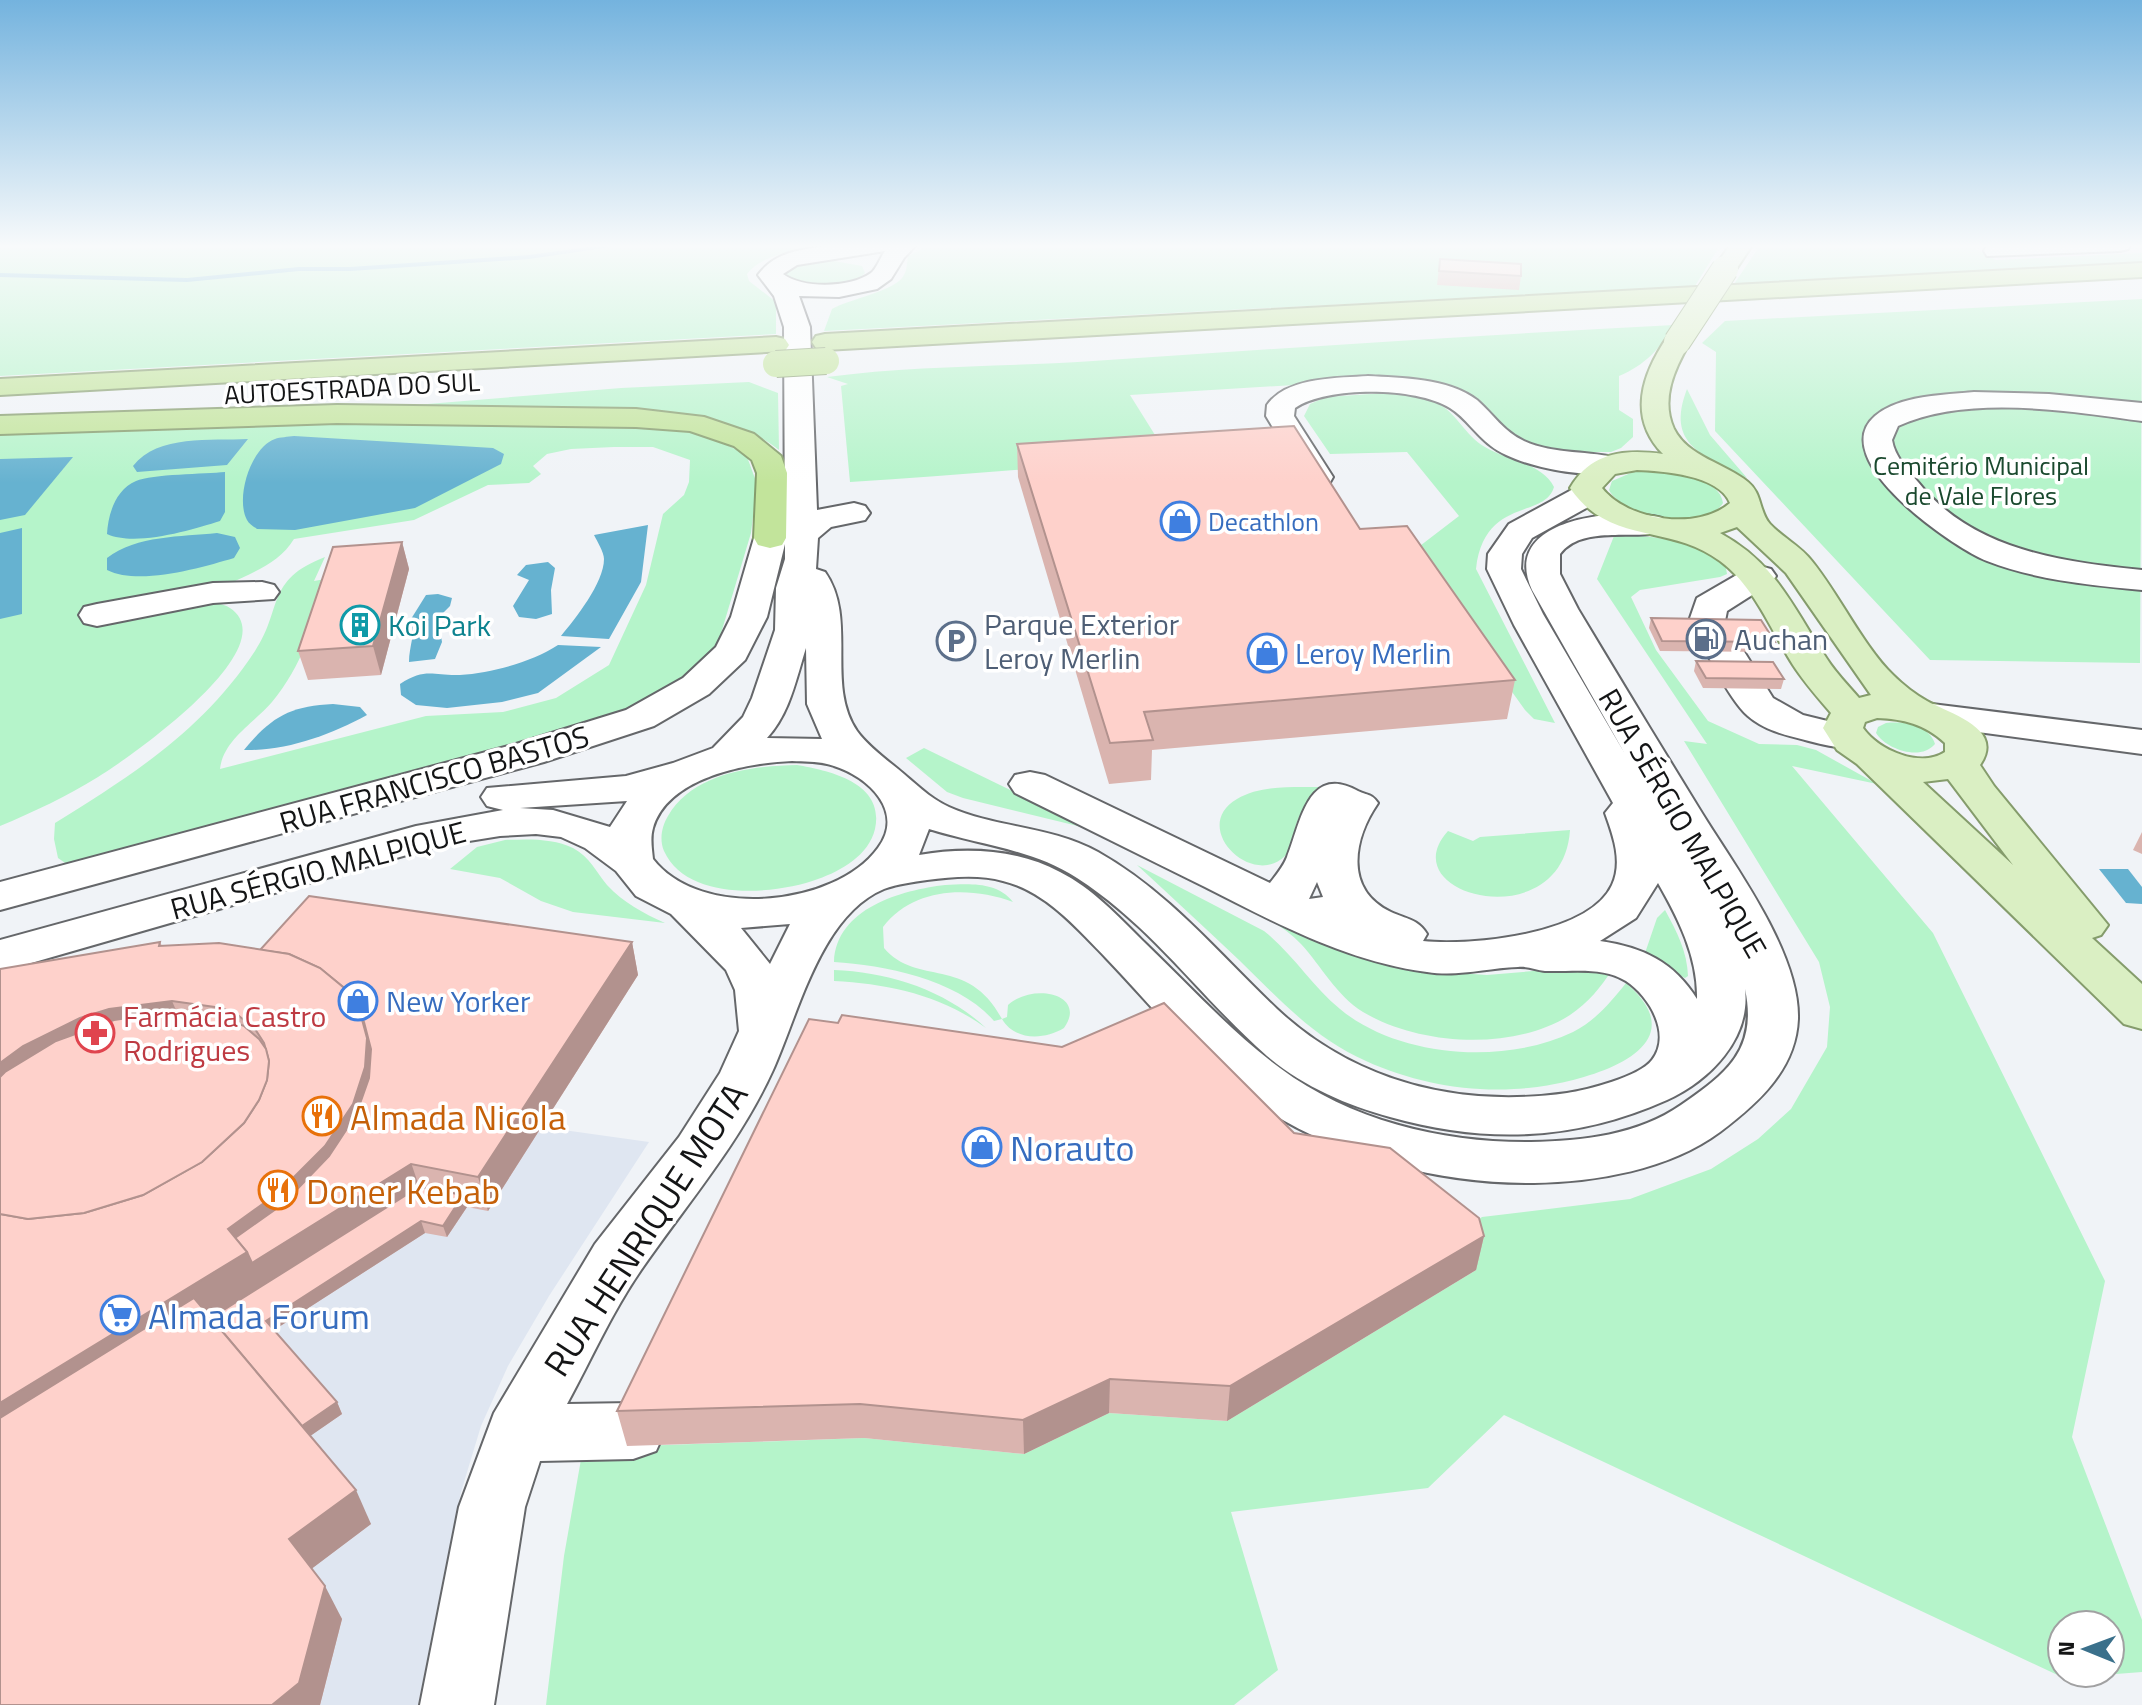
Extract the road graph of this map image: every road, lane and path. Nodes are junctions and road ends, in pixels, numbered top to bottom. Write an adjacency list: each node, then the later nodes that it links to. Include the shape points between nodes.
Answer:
1 (784, 324): 6 (street)
2 (799, 324): 6 (street)
3 (1282, 324): 7 (highway, AUTOESTRADA DO SUL)
4 (1402, 324): 7 (highway, AUTOESTRADA DO SUL)
5 (1689, 324): 14 (main road, bridge, via 1655,383)
6 (783, 345): 7 (highway, AUTOESTRADA DO SUL, bridge); 8 (highway, AUTOESTRADA DO SUL); 10 (highway, AUTOESTRADA DO SUL); 17 (street)
7 (826, 352)
8 (737, 367): 9 (highway); 13 (highway, AUTOESTRADA DO SUL)
9 (628, 380)
10 (0, 387)
11 (510, 390): 13 (highway)
12 (2142, 412): 23 (street, via 2036,401 1944,405 1888,420 1878,432 1877,448 1930,511 1981,548 2044,568)
13 (5, 418): 21 (highway, via 312,414 694,423 744,440 766,456)
14 (1657, 425): 15 (main road, via 1674,448); 16 (main road, via 1648,445)
15 (1711, 474): 16 (main road, via 1661,462); 18 (main road, via 1738,489)
16 (1602, 477): 19 (street, via 1501,442 1461,403 1436,391 1390,385 1300,393 1281,405 1280,416); 20 (main road, via 1598,505); 28 (street, RUA SÉRGIO MALPIQUE, via 1517,535 1503,559 1515,594)
17 (800, 483): 21 (street); 21 (street, via 820,496 853,505 821,519)
18 (1746, 506): 20 (main road, via 1728,522); 26 (main road, via 1752,525 1798,566 1879,683)
19 (1337, 507)
20 (1660, 526): 22 (main road, via 1722,545); 49 (street, RUA SÉRGIO MALPIQUE, via 1599,526 1571,532 1550,545 1542,570 1751,933 1772,987 1775,1024 1756,1069 1741,1088 1695,1125 1603,1156)
21 (791, 544): 30 (street, via 793,630 760,722); 33 (street, via 823,595 825,700 835,731); 38 (street, RUA FRANCISCO BASTOS, via 732,652 696,686 640,718 516,757)
22 (1759, 576): 27 (main road); 27 (street, via 1710,606 1707,621 1758,705 1799,727)
23 (2142, 580)
24 (262, 592): 25 (street, via 213,593)
25 (97, 615)
26 (1923, 713): 27 (main road, via 1877,706); 29 (street); 31 (main road, via 1946,723 1965,740)
27 (1856, 735): 31 (main road, via 1920,769 1947,768); 45 (main road)
28 (1594, 739): 42 (street, via 1634,834 1639,862 1632,892 1603,921); 47 (street, RUA SÉRGIO MALPIQUE, via 1675,872 1721,977 1718,1028)
29 (2140, 742): 31 (street, via 2002,746)
30 (728, 756): 32 (street); 33 (street, via 811,749 849,757)
31 (1963, 760): 44 (main road, via 1978,793)
32 (686, 772): 35 (street, via 649,797 630,829); 41 (street, RUA SÉRGIO MALPIQUE, via 627,788 493,798 413,812)
33 (890, 781): 36 (street, via 909,811 907,834 894,858); 47 (street, RUA SÉRGIO MALPIQUE, via 921,810 938,818 1043,844 1094,868 1144,905 1286,1044 1311,1063 1382,1097 1474,1116 1518,1117 1605,1104)
34 (1030, 784): 37 (street, via 1204,869)
35 (631, 861): 40 (street, via 651,886); 43 (street, RUA SÉRGIO MALPIQUE, via 604,841 569,826 480,826 419,838)
36 (858, 886): 40 (street, via 809,906 766,913); 46 (street, RUA HENRIQUE MOTA, via 809,930); 48 (street, RUA SÉRGIO MALPIQUE, via 914,868 964,863 1040,879 1080,906 1266,1084)
37 (1296, 893): 39 (street, via 1332,914); 39 (street, via 1318,822 1348,798 1334,849 1338,883); 42 (street, via 1348,938 1392,951 1461,959)
38 (0, 896)
39 (1347, 899): 42 (street, via 1371,921 1391,930 1457,948)
40 (687, 904): 46 (street, RUA HENRIQUE MOTA, via 742,956 757,979 765,1008)
41 (0, 925)
42 (1512, 954): 47 (street, via 1622,960 1661,983 1681,1022 1682,1047)
43 (0, 956)
44 (2142, 998)
45 (2142, 1012)
46 (764, 1031): 51 (street, RUA HENRIQUE MOTA, via 744,1077 616,1260)
47 (1670, 1076)
48 (1361, 1135): 49 (street, RUA SÉRGIO MALPIQUE, via 1408,1149); 49 (street, via 1417,1173 1435,1208 1460,1178)
49 (1520, 1162)
50 (633, 1431): 51 (street)
51 (517, 1433): 52 (street, RUA HENRIQUE MOTA, via 492,1507)
52 (457, 1705)

